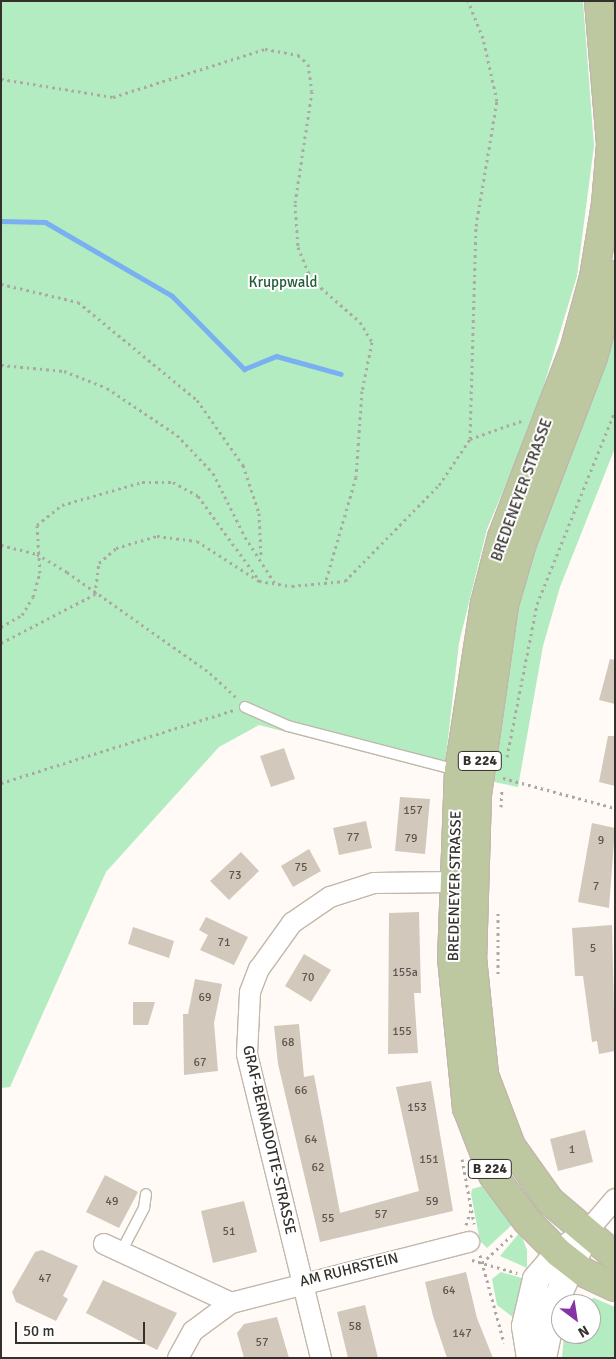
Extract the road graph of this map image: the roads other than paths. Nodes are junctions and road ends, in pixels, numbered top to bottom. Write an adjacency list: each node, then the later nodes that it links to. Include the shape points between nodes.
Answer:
1 (599, 1): 4 (main road, BREDENEYER STRASSE / B 224, via 611,145 606,204 594,277 575,347 502,537 485,603)
2 (615, 275): 8 (main road, BREDENEYER STRASSE / B 224, via 593,357 522,542 504,604 478,785 472,886 478,1032 494,1109 532,1179)
3 (246, 707): 4 (lane, via 288,726)
4 (460, 770): 5 (main road, BREDENEYER STRASSE / B 224)
5 (453, 882): 12 (main road, BREDENEYER STRASSE / B 224, via 456,1028 468,1108 493,1175 527,1221); 13 (street, GRAF-BERNADOTTE-STRASSE, via 374,883 330,897 292,923 259,969 250,992 246,1054)
6 (146, 1194): 10 (lane, via 144,1208)
7 (615, 1199): 8 (street)
8 (586, 1234): 11 (main road, B 224); 12 (street)
9 (474, 1238): 13 (street, AM RUHRSTEIN)
10 (112, 1248): 15 (street)
11 (615, 1256)
12 (565, 1258): 14 (main road, B 224); 16 (street, via 536,1279); 19 (street, via 547,1328)
13 (301, 1282): 15 (street, AM RUHRSTEIN); 18 (street, GRAF-BERNADOTTE-STRASSE)
14 (615, 1287)
15 (230, 1303): 17 (street, AM RUHRSTEIN, via 193,1331)
16 (518, 1354)
17 (178, 1358)
18 (321, 1358)
19 (543, 1358)

